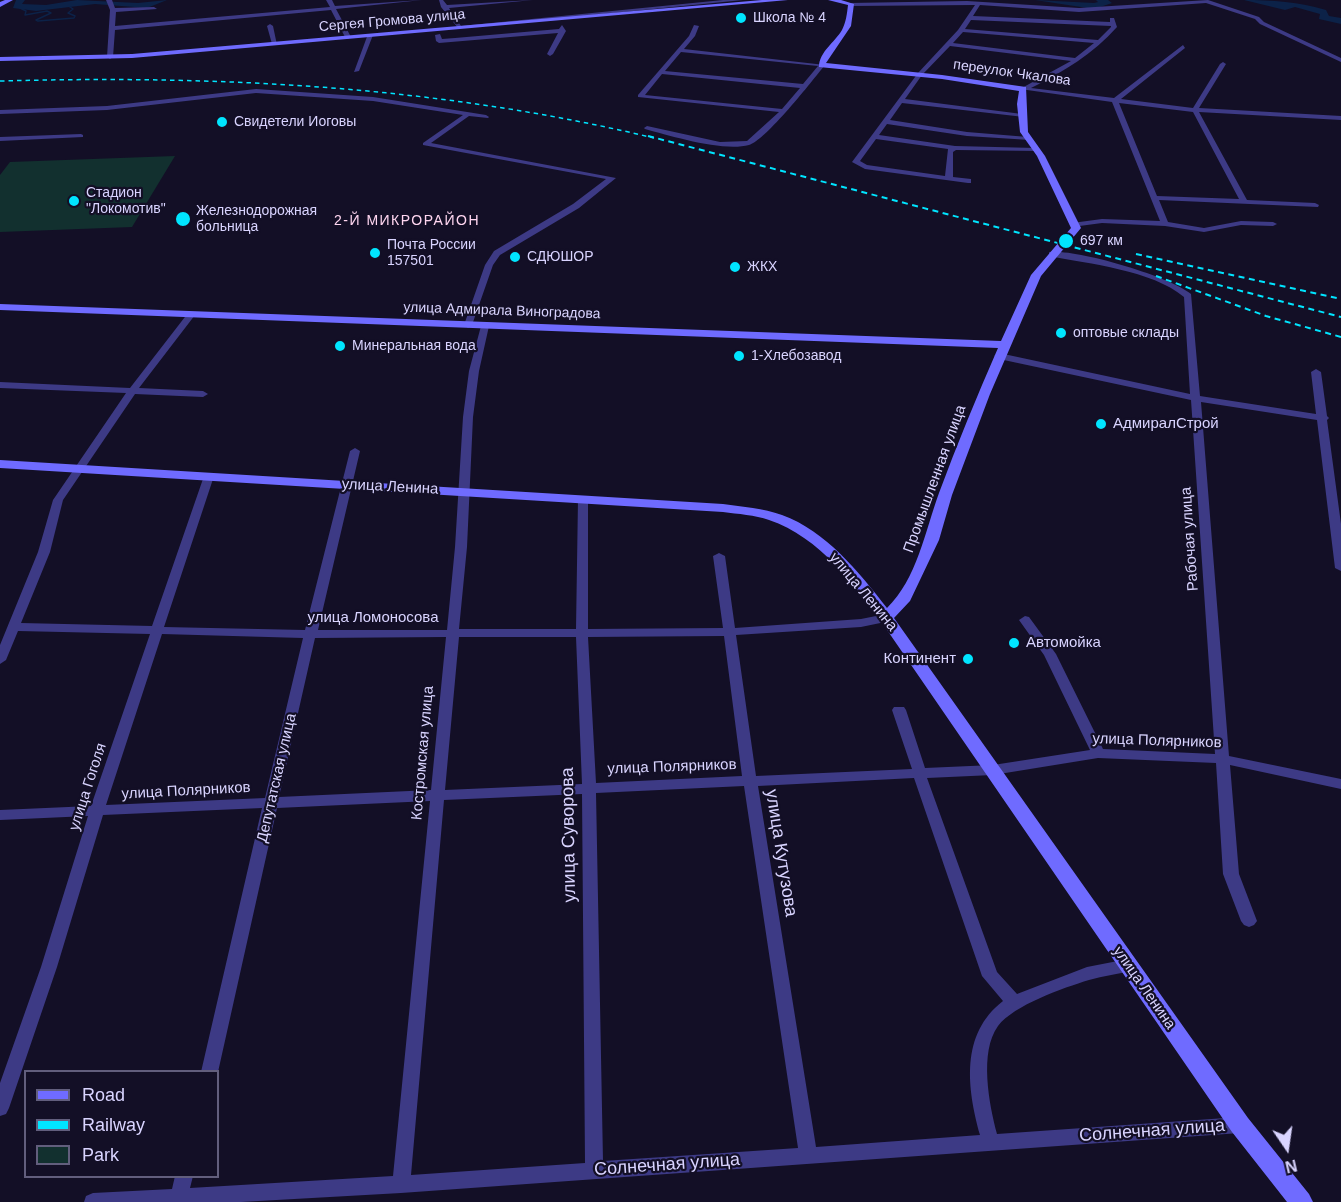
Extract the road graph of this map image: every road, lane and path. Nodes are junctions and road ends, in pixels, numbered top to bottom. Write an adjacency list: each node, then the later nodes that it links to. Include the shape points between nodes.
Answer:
1 (329, 0): 13 (street)
2 (418, 0): 13 (street)
3 (441, 0): 11 (street)
4 (530, 0): 11 (street)
5 (740, 0): 19 (street)
6 (785, 0): 15 (street, Сергея Громова улица)
7 (831, 0): 9 (street)
8 (110, 3): 12 (street); 21 (street)
9 (851, 4): 10 (street); 38 (street, via 852,21)
10 (978, 4): 14 (street); 16 (street)
11 (444, 7): 19 (street)
12 (154, 9)
13 (333, 9): 21 (street); 26 (street)
14 (1100, 9): 17 (street, via 1109,14); 36 (street, via 1195,0 1214,2 1257,18)
15 (557, 18): 19 (street, Сергея Громова улица); 23 (street)
16 (969, 18): 17 (street); 22 (street)
17 (1113, 24): 27 (street)
18 (270, 26): 28 (street)
19 (461, 26): 25 (street, Сергея Громова улица)
20 (696, 27): 31 (street)
21 (112, 28): 33 (street)
22 (961, 30): 27 (street); 29 (street)
23 (563, 32): 24 (street, via 439,40); 32 (street)
24 (438, 34)
25 (370, 35): 26 (street, Сергея Громова улица); 39 (street)
26 (348, 37): 28 (street, Сергея Громова улица)
27 (1098, 42): 35 (street)
28 (275, 44): 33 (street, Сергея Громова улица)
29 (949, 44): 35 (street); 41 (street)
30 (1183, 47): 45 (street)
31 (680, 50): 38 (street, переулок Чкалова); 40 (street)
32 (550, 54)
33 (110, 57): 34 (street, Сергея Громова улица)
34 (0, 59)
35 (1077, 60): 43 (street)
36 (1341, 60)
37 (1223, 64): 46 (street)
38 (822, 65): 41 (street, переулок Чкалова); 42 (street)
39 (356, 71)
40 (660, 72): 42 (street); 47 (street, via 640,96)
41 (920, 74): 43 (street, переулок Чкалова); 44 (street)
42 (804, 86): 47 (street)
43 (1023, 89): 45 (street, переулок Чкалова); 50 (street)
44 (902, 101): 50 (street); 53 (street)
45 (1115, 101): 46 (street, переулок Чкалова); 63 (street)
46 (1195, 110): 52 (street, переулок Чкалова); 64 (street)
47 (784, 111): 54 (street, via 749,143 739,146)
48 (0, 112): 49 (street, via 107,108 256,91 373,99)
49 (466, 116): 51 (street); 72 (street, via 425,144 612,178 576,206 497,253)
50 (1022, 116): 58 (street)
51 (486, 117)
52 (1341, 118)
53 (887, 122): 56 (street); 58 (street)
54 (647, 129)
55 (81, 136): 57 (street)
56 (875, 138): 59 (street); 61 (street, via 857,165)
57 (0, 139)
58 (1028, 140): 60 (street)
59 (955, 148): 60 (street); 61 (street, via 950,151)
60 (1036, 150): 68 (street)
61 (949, 178): 62 (street)
62 (968, 181)
63 (1154, 198): 64 (street); 66 (street)
64 (1244, 201): 65 (street)
65 (1315, 205)
66 (1165, 224): 67 (street, via 1204,230 1241,223); 68 (street, via 1093,221)
67 (1273, 224)
68 (1075, 225): 69 (street, Промышленная улица, via 1075,231)
69 (1054, 251): 74 (street, Промышленная улица, via 1036,275); 79 (street, Рабочая улица, via 1165,281 1184,290 1190,306)
70 (0, 307): 71 (street, улица Адмирала Виноградова)
71 (191, 315): 72 (street, улица Адмирала Виноградова); 77 (street)
72 (468, 325): 73 (street, улица Адмирала Виноградова)
73 (485, 326): 74 (street, улица Адмирала Виноградова); 86 (street, Костромская улица, via 470,406)
74 (1001, 351): 79 (street); 90 (street, Промышленная улица, via 945,495 932,540 903,601)
75 (1316, 372): 80 (street)
76 (0, 385): 77 (street)
77 (133, 390): 78 (street); 83 (street)
78 (203, 394)
79 (1196, 399): 80 (street); 101 (street, Рабочая улица)
80 (1324, 418): 89 (street)
81 (355, 451): 85 (street, Депутатская улица)
82 (0, 464): 83 (street, улица Ленина)
83 (78, 469): 84 (street, улица Ленина); 92 (street, via 58,500 44,552)
84 (210, 476): 85 (street, улица Ленина); 93 (street, улица Гоголя)
85 (348, 485): 86 (street, улица Ленина); 96 (street, Депутатская улица)
86 (463, 492): 87 (street, улица Ленина); 97 (street, Костромская улица)
87 (583, 499): 90 (street, улица Ленина, via 723,508 780,519 819,541); 95 (street, улица Суворова)
88 (719, 556): 94 (street, улица Кутузова)
89 (1341, 568)
90 (886, 618): 94 (street, улица Ломоносова, via 861,624); 102 (street, улица Ленина)
91 (1025, 620): 100 (street, via 1050,654)
92 (15, 627): 93 (street, улица Ломоносова); 98 (street)
93 (160, 630): 96 (street, улица Ломоносова); 109 (street, улица Гоголя)
94 (730, 632): 95 (street, улица Ломоносова); 104 (street, улица Кутузова)
95 (582, 633): 97 (street, улица Ломоносова); 106 (street, улица Суворова)
96 (311, 634): 97 (street, улица Ломоносова); 108 (street, Депутатская улица)
97 (451, 635): 107 (street, Костромская улица)
98 (0, 660)
99 (900, 710): 103 (street)
100 (1098, 753): 101 (street, улица Полярников); 102 (street, улица Полярников)
101 (1222, 759): 105 (street, улица Полярников); 111 (street, Рабочая улица, via 1231,874)
102 (993, 770): 103 (street, улица Полярников); 112 (street, улица Ленина)
103 (919, 773): 104 (street, улица Полярников); 113 (street, via 990,976)
104 (750, 781): 106 (street, улица Полярников); 118 (street, улица Кутузова)
105 (1341, 784)
106 (589, 787): 107 (street, улица Полярников); 119 (street, улица Суворова)
107 (436, 795): 108 (street, улица Полярников); 121 (street, Костромская улица)
108 (271, 803): 109 (street, улица Полярников); 114 (street, Депутатская улица)
109 (97, 811): 110 (street, улица Полярников); 115 (street, улица Гоголя)
110 (0, 814)
111 (1249, 921)
112 (1128, 965): 113 (street, via 1087,974); 116 (street, улица Ленина)
113 (1014, 1002): 117 (street, via 992,1021 981,1043 981,1104)
114 (209, 1070)
115 (0, 1108)
116 (1240, 1125): 117 (street, Солнечная улица); 125 (street, улица Ленина)
117 (990, 1141): 118 (street, Солнечная улица)
118 (808, 1155): 119 (street, Солнечная улица)
119 (594, 1171): 121 (street, Солнечная улица)
120 (184, 1178): 122 (street)
121 (400, 1184): 123 (street, Солнечная улица)
122 (179, 1197): 123 (street, Солнечная улица); 124 (street, Солнечная улица)
123 (205, 1198)
124 (93, 1202)
125 (1300, 1202)

